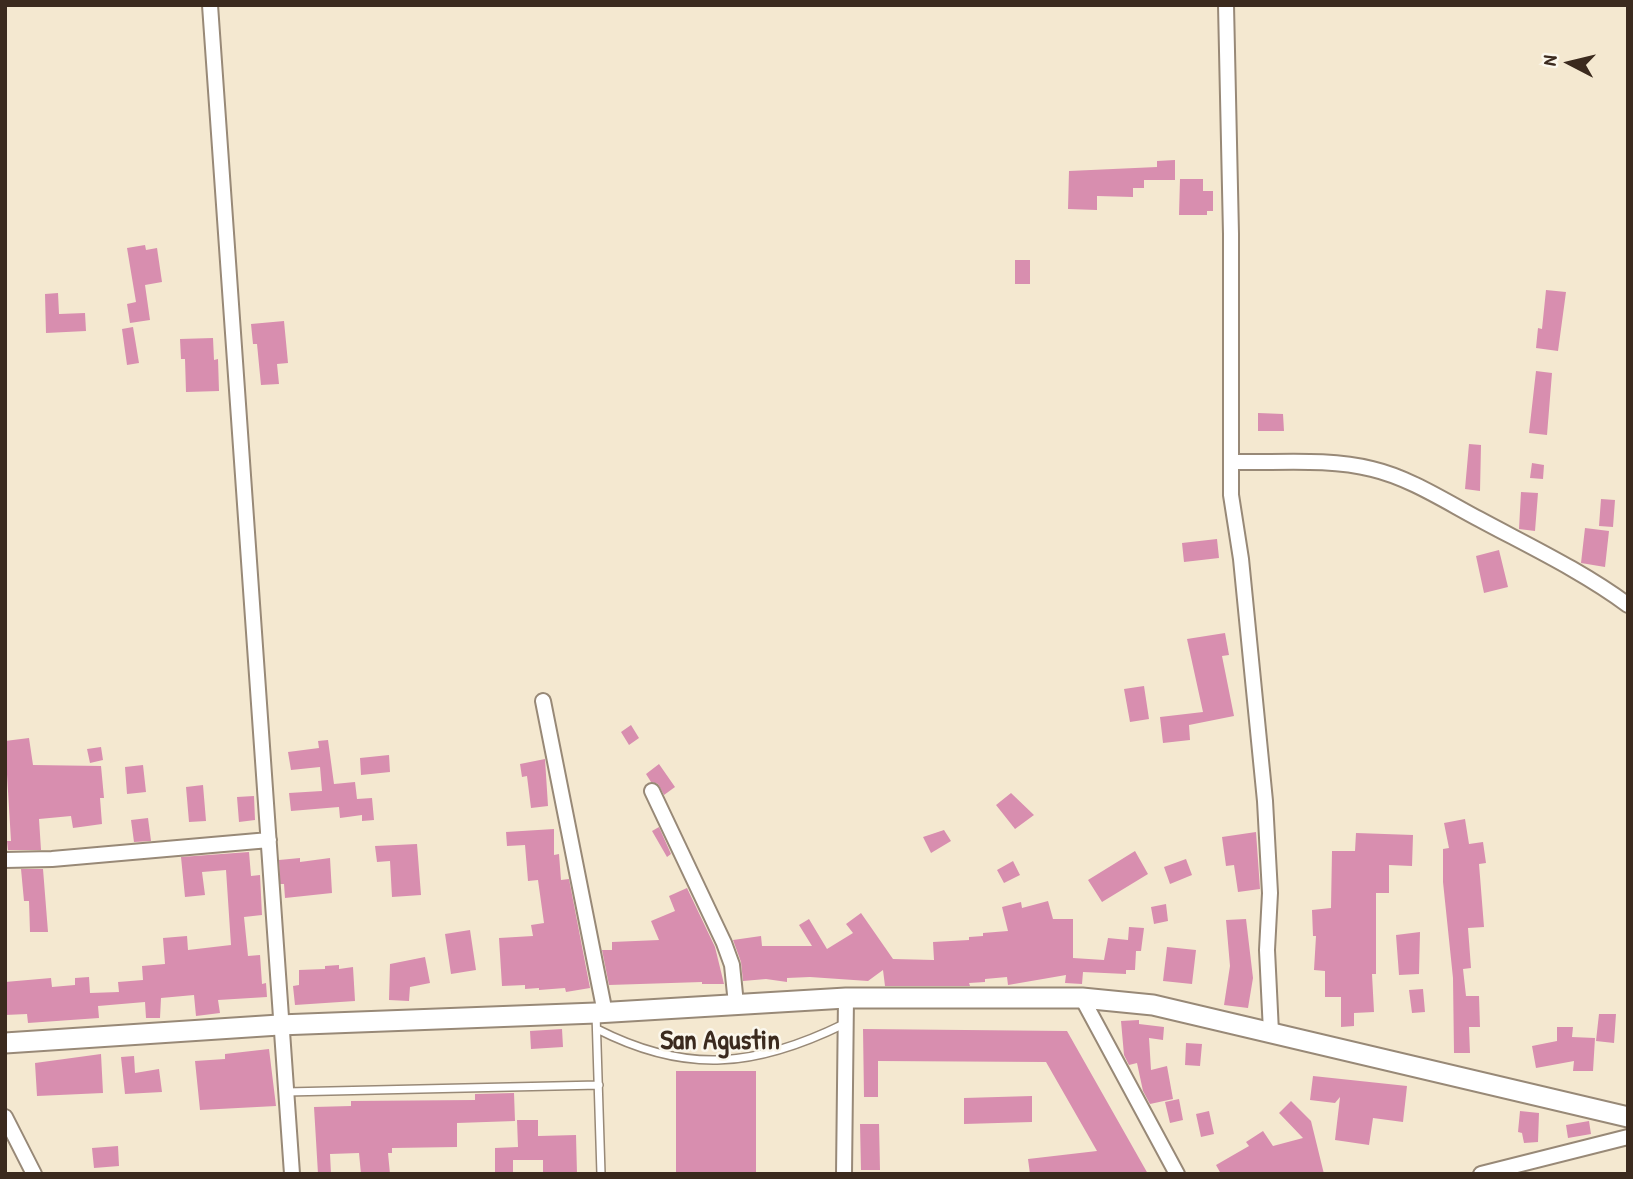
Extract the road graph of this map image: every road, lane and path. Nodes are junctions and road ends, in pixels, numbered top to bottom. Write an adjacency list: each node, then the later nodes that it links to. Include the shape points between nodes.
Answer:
1 (210, 5): 7 (street)
2 (1226, 5): 3 (street)
3 (1233, 462): 4 (street, via 1337,465 1386,472 1596,582); 15 (street, via 1231,495 1265,802)
4 (1628, 605)
5 (543, 701): 12 (street)
6 (652, 790): 11 (street, via 733,965)
7 (269, 840): 8 (street); 14 (street)
8 (5, 859)
9 (846, 998): 10 (main road); 11 (main road); 13 (street)
10 (1082, 998): 15 (main road, via 1153,1005); 26 (street)
11 (736, 1004): 12 (main road)
12 (599, 1018): 13 (lane, via 632,1047 724,1060 765,1056); 14 (main road); 17 (lane)
13 (845, 1024): 25 (street)
14 (279, 1025): 16 (main road); 18 (street)
15 (1271, 1032): 20 (main road)
16 (5, 1043)
17 (599, 1085): 18 (lane); 24 (lane)
18 (286, 1092): 23 (street)
19 (5, 1117): 22 (street)
20 (1628, 1117)
21 (1628, 1136): 27 (street)
22 (34, 1174)
23 (292, 1174)
24 (601, 1174)
25 (844, 1174)
26 (1177, 1174)
27 (1481, 1174)

